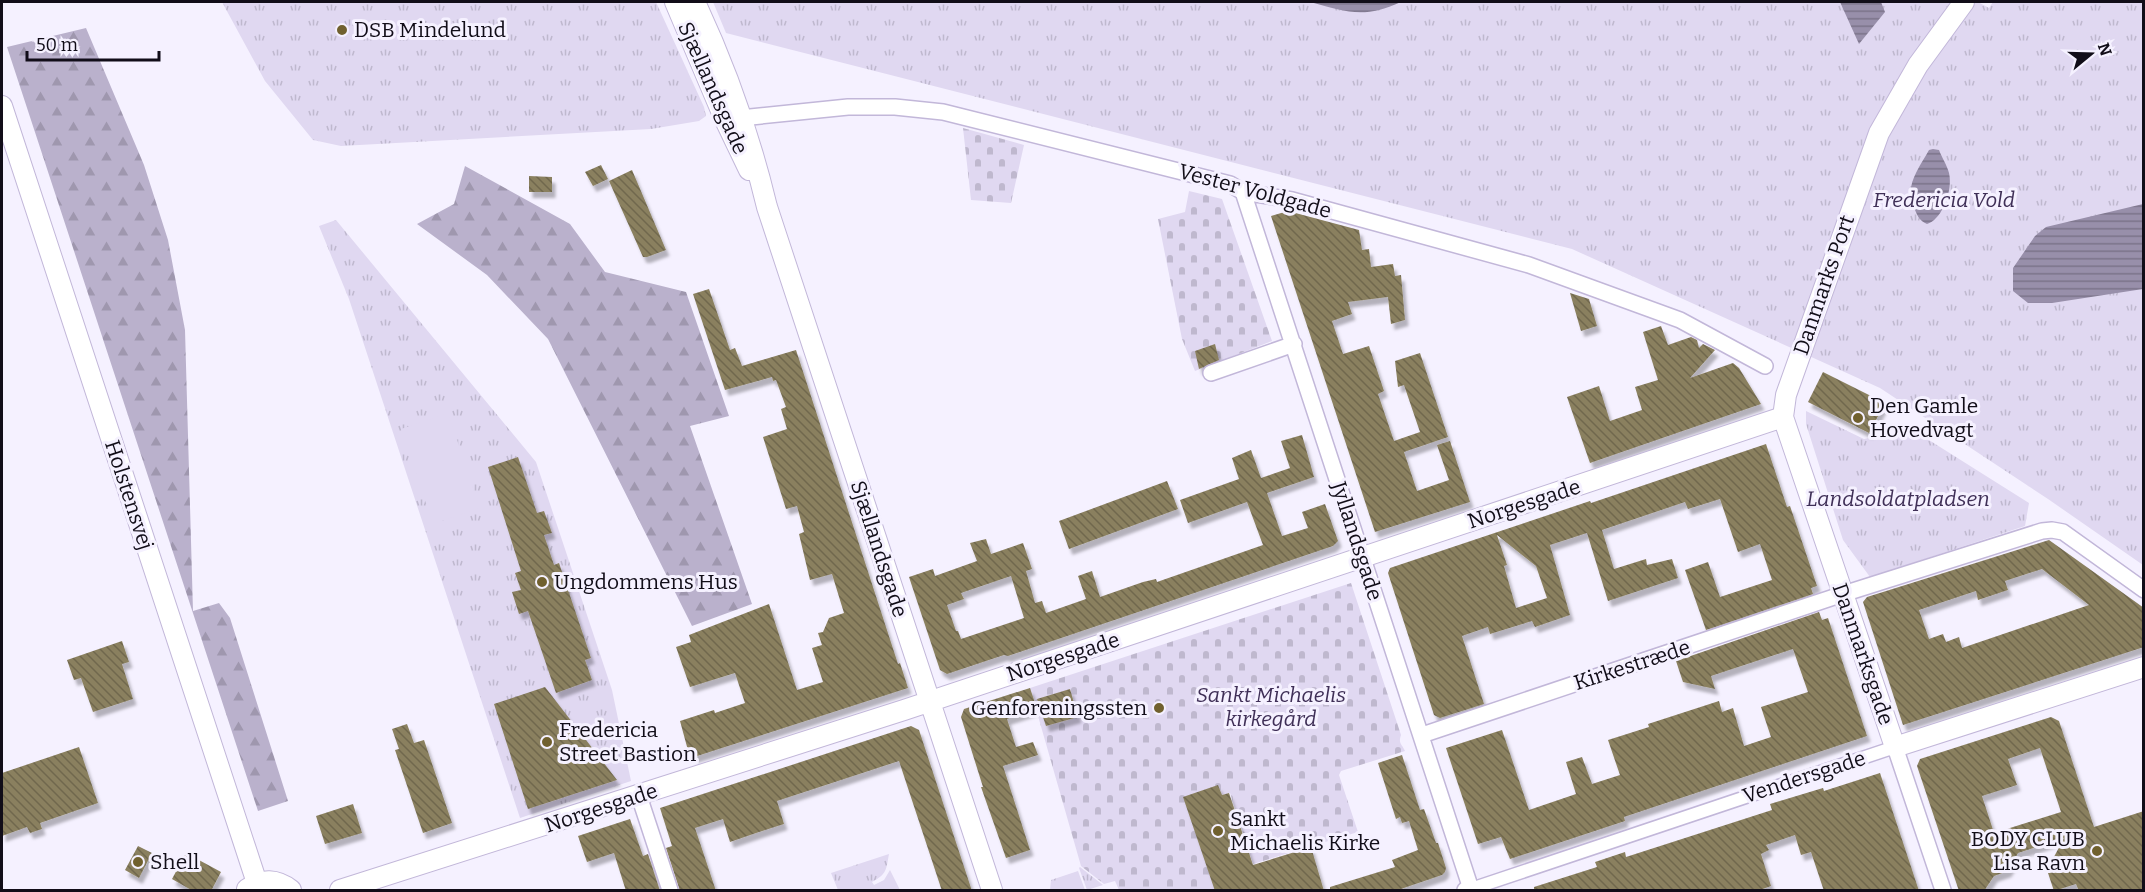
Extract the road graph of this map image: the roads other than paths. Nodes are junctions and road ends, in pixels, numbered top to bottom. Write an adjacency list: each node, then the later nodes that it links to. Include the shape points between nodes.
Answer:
1 (675, 2): 5 (street, Sjællandsgade)
2 (695, 2): 5 (street, Sjællandsgade)
3 (1964, 2): 10 (street, Danmarks Port, via 1918,65 1879,133 1786,395)
4 (2, 106): 19 (street, Holstensvej)
5 (734, 119): 6 (street, Vester Voldgade, via 848,107 943,112 1230,184); 15 (street, Sjællandsgade, via 753,150 767,207)
6 (1244, 192): 7 (street, Jyllandsgade); 8 (street, Vester Voldgade, via 1292,200 1529,266 1680,320)
7 (1294, 344): 9 (street); 11 (street, Jyllandsgade)
8 (1766, 366)
9 (1211, 373)
10 (1783, 417): 11 (street, Norgesgade); 13 (street, Danmarksgade)
11 (1363, 557): 15 (street, Norgesgade); 16 (street, Jyllandsgade)
12 (2144, 590): 13 (street, Kirkestræde, via 2063,532 2052,530)
13 (1843, 594): 16 (street, Kirkestræde); 17 (street, Danmarksgade)
14 (2144, 667): 17 (street, Vendersgade)
15 (929, 701): 18 (street, Norgesgade); 24 (street, Sjællandsgade)
16 (1422, 735): 20 (street, Jyllandsgade)
17 (1895, 747): 20 (street, Vendersgade); 25 (street, Danmarksgade)
18 (639, 796): 22 (street, Norgesgade); 23 (street)
19 (252, 887): 21 (street, via 274,882)
20 (1469, 890)
21 (291, 891)
22 (340, 891)
23 (670, 891)
24 (992, 891)
25 (1943, 891)

